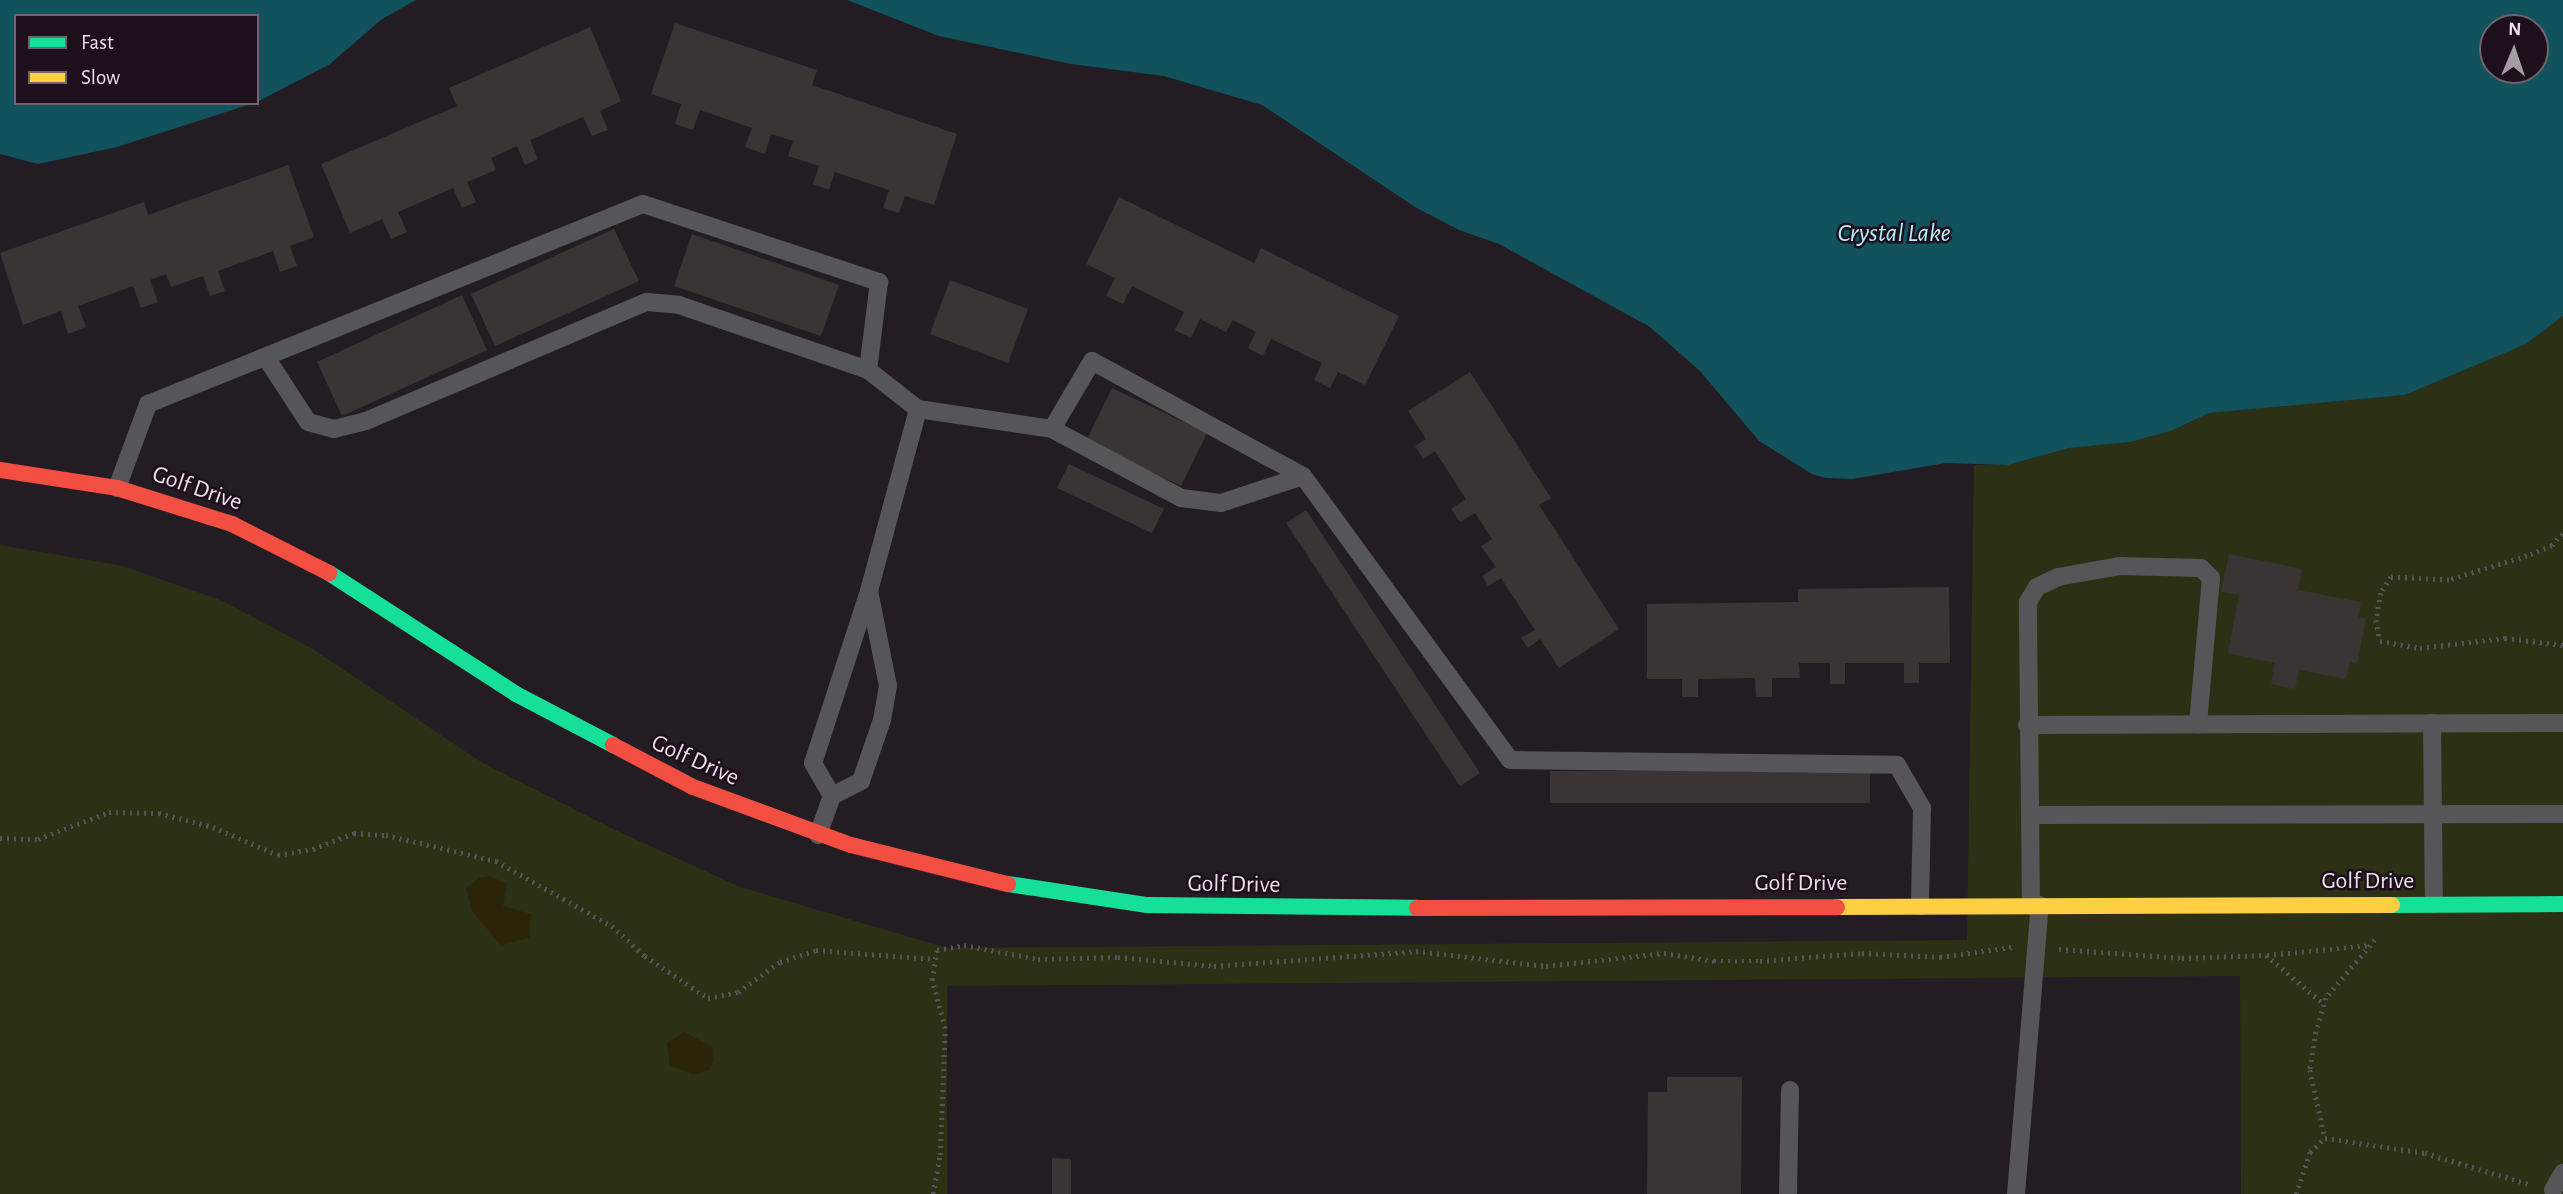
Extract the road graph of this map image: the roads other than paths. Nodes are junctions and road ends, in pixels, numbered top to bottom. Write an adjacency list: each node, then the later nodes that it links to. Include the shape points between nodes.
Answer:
1 (267, 359): 2 (lane, via 308,422 334,429 366,421 647,302 679,305); 2 (lane, via 643,204 879,282); 7 (lane, via 149,404)
2 (868, 370): 3 (lane)
3 (918, 409): 4 (lane); 8 (lane)
4 (1052, 429): 6 (lane, via 1181,498 1221,503); 6 (lane, via 1092,361)
5 (0, 470): 7 (street, Golf Drive)
6 (1303, 476): 20 (lane, via 1510,760 1897,765 1922,808)
7 (117, 488): 17 (street, Golf Drive, via 209,515 275,543 368,597 516,694 599,740 693,787)
8 (869, 591): 13 (lane, via 813,763); 13 (lane, via 887,686 884,709 861,781)
9 (2432, 723): 10 (lane); 11 (lane); 14 (lane)
10 (2563, 723)
11 (2198, 724): 12 (lane); 12 (lane, via 2211,578 2190,565 2130,565 2058,577 2036,587 2028,602)
12 (2026, 725): 16 (lane)
13 (832, 796): 17 (lane)
14 (2433, 814): 15 (lane); 16 (lane); 18 (lane)
15 (2563, 814)
16 (2032, 815): 21 (lane)
17 (818, 835): 20 (street, Golf Drive, via 1009,887 1174,907)
18 (2434, 904): 19 (street, Golf Drive); 21 (street, Golf Drive)
19 (2563, 904)
20 (1920, 906): 21 (street, Golf Drive)
21 (2036, 906): 26 (lane)
22 (1790, 1090): 25 (lane)
23 (2563, 1173): 24 (lane)
24 (2553, 1190)
25 (1788, 1194)
26 (2016, 1194)

